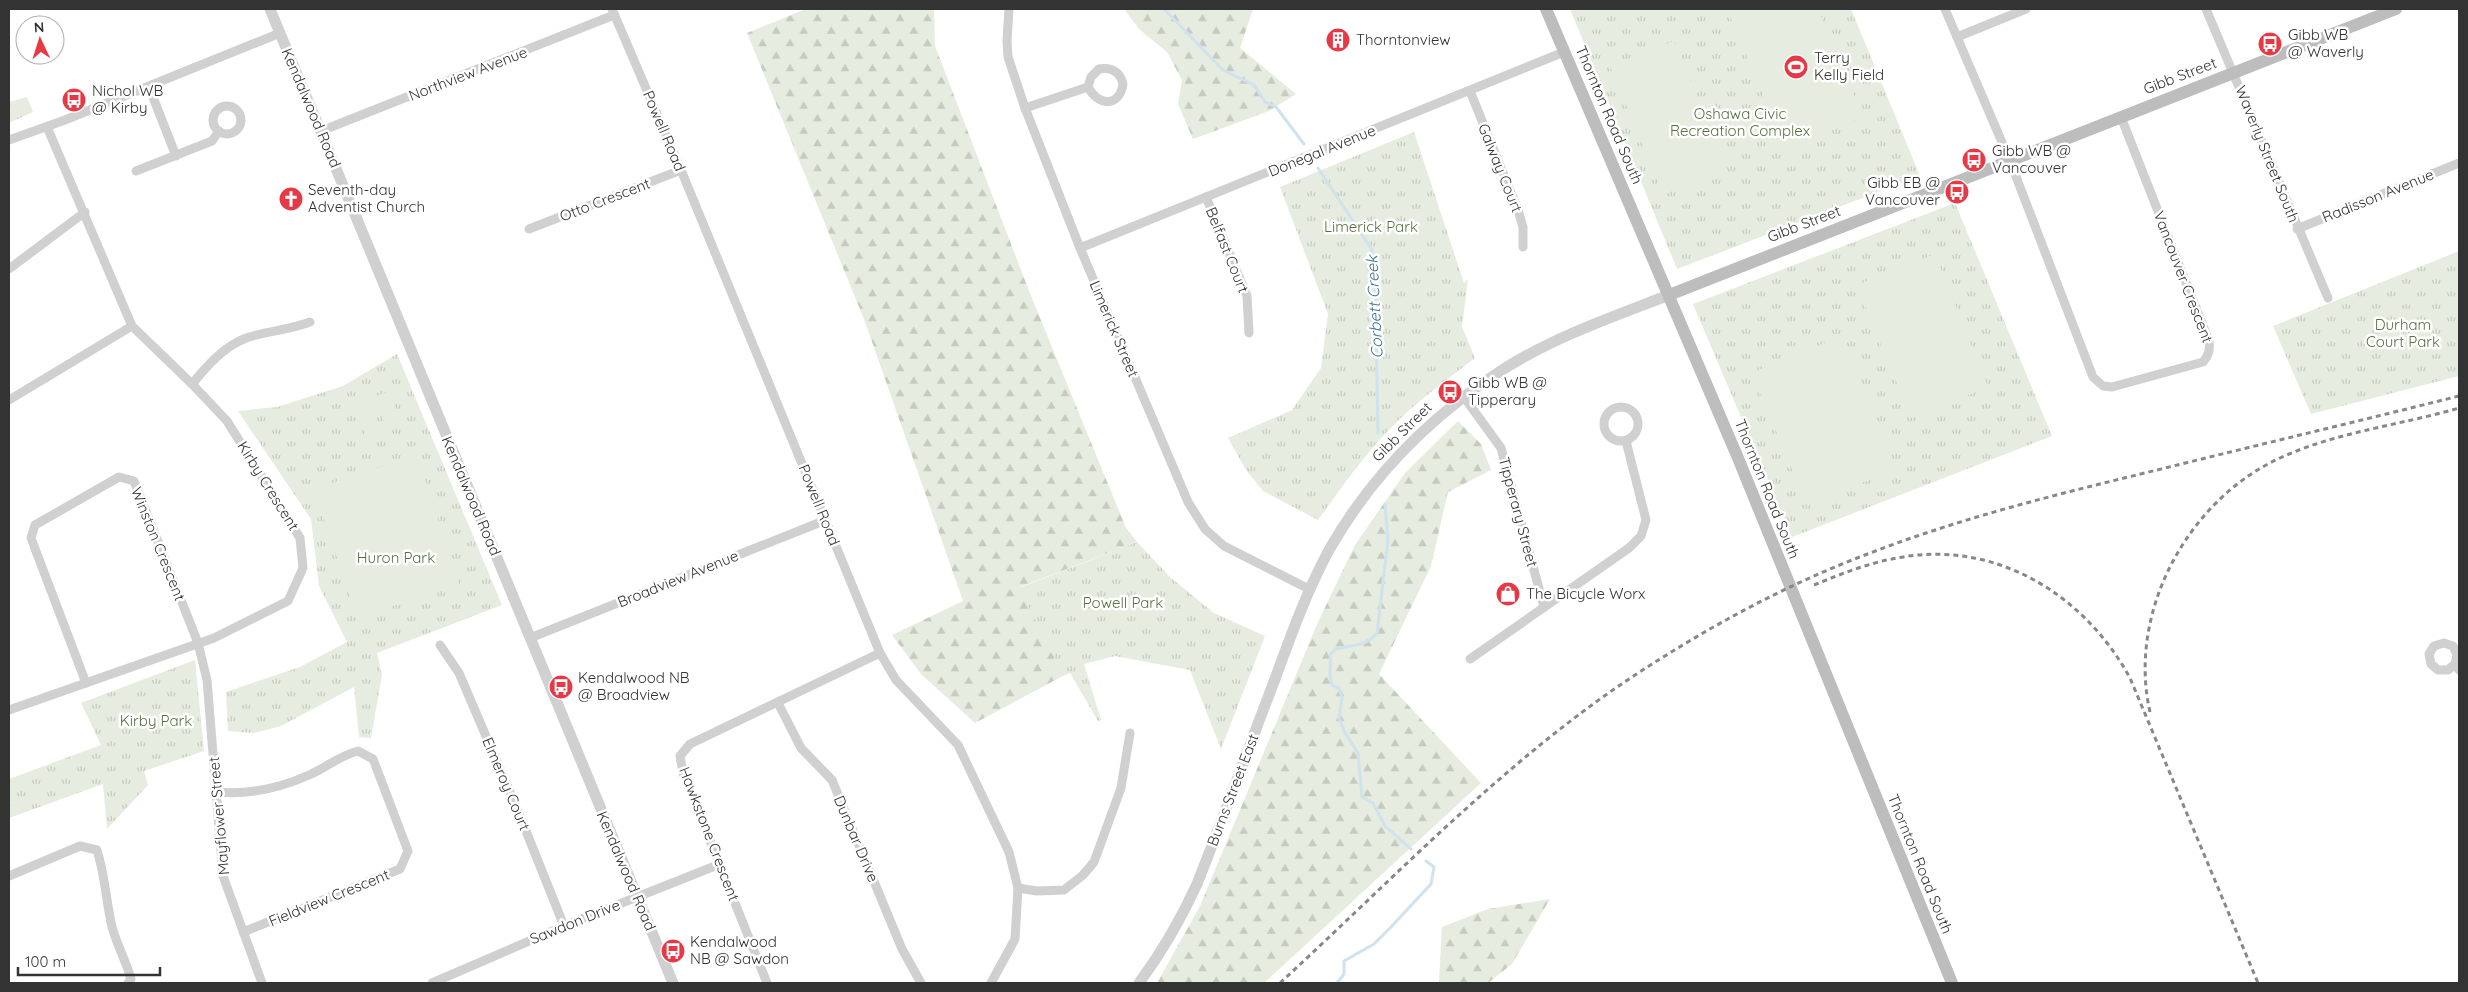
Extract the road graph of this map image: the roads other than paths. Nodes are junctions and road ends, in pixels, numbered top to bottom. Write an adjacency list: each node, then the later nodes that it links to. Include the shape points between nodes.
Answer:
1 (270, 9): 9 (street, Kendalwood Road)
2 (1009, 9): 16 (street, Limerick Street, via 1008,56)
3 (1546, 9): 11 (main road, Thornton Road South)
4 (1945, 9): 10 (street)
5 (2026, 9): 10 (street)
6 (2206, 9): 12 (street, Waverly Street South)
7 (2396, 9): 12 (main road, Gibb Street)
8 (613, 12): 20 (street, Northview Avenue); 25 (street, Powell Road)
9 (280, 33): 13 (street); 20 (street, Kendalwood Road)
10 (1956, 37): 23 (street)
11 (1564, 52): 15 (street, Donegal Avenue); 34 (main road, Thornton Road South)
12 (2233, 73): 17 (main road, Gibb Street); 30 (street, Waverly Street South)
13 (149, 87): 18 (street); 22 (street)
14 (1088, 87): 16 (street)
15 (1470, 91): 27 (street, Donegal Avenue); 31 (street, Galway Court, via 1518,210 1523,227)
16 (1025, 108): 32 (street, Limerick Street)
17 (2121, 117): 23 (main road, Gibb Street); 23 (street, Vancouver Crescent, via 2210,341 2209,355 2203,362 2112,387 2098,383)
18 (47, 127): 21 (street); 28 (street, Kirby Crescent)
19 (218, 131): 22 (street, via 212,141)
20 (321, 131): 46 (street, Kendalwood Road)
21 (9, 140)
22 (176, 156): 26 (street)
23 (2010, 160): 34 (main road, Gibb Street)
24 (2459, 164): 30 (street, Radisson Avenue)
25 (681, 170): 29 (street, Otto Crescent); 43 (street, Powell Road)
26 (136, 172)
27 (1206, 198): 32 (street, Donegal Avenue); 38 (street, Belfast Court, via 1247,296)
28 (85, 212): 33 (street); 37 (street, Kirby Crescent)
29 (529, 229)
30 (2297, 229): 35 (street, Waverly Street South)
31 (1523, 247)
32 (1080, 248): 44 (street, Limerick Street, via 1174,473 1205,529 1224,546)
33 (9, 269)
34 (1669, 295): 40 (street, Gibb Street, via 1545,346); 70 (main road, Thornton Road South)
35 (2328, 298)
36 (310, 322): 39 (street, via 246,338 232,345 216,356)
37 (132, 326): 39 (street, Kirby Crescent); 41 (street)
38 (1249, 333)
39 (192, 384): 47 (street, Kirby Crescent, via 227,421 300,538 303,568 288,600)
40 (1464, 397): 44 (street, Gibb Street, via 1407,446 1369,490 1341,531); 45 (street, Tipperary Street, via 1501,448)
41 (9, 400)
42 (1626, 441): 42 (street, via 1609,438 1604,428 1605,416 1617,407 1632,410 1638,418 1634,436); 45 (street, via 1646,520 1641,536 1629,548)
43 (826, 520): 46 (street, Broadview Avenue); 49 (street, Powell Road)
44 (1309, 589): 69 (street, Burns Street East, via 1197,884 1181,919)
45 (1544, 607): 50 (street)
46 (530, 638): 59 (street, Kendalwood Road)
47 (198, 643): 51 (street, Kirby Crescent); 51 (street, Winston Crescent, via 134,481 119,477 35,525 31,538); 55 (street, Mayflower Street, via 207,680)
48 (440, 644): 60 (street, Elmeroy Court, via 459,673)
49 (880, 653): 52 (street, Hawkstone Crescent); 58 (street, Powell Road, via 896,680 958,745 1009,852)
50 (1470, 659)
51 (86, 682): 53 (street, Kirby Crescent)
52 (778, 703): 56 (street, Hawkstone Crescent, via 690,744 680,756 683,773); 67 (street, Dunbar Drive, via 801,748 832,780 902,949)
53 (9, 710)
54 (1130, 733): 58 (street, via 1121,788 1094,862 1084,875 1064,890)
55 (217, 792): 61 (street, Mayflower Street, via 222,876); 61 (street, Fieldview Crescent, via 234,794 274,788 311,775 342,755 358,751 373,759 408,851 400,869)
56 (720, 864): 59 (street, Sawdon Drive); 66 (street, Hawkstone Crescent)
57 (9, 876): 62 (street, via 80,846 96,850 102,866 113,930 131,979)
58 (1018, 888): 68 (street, Powell Road, via 1015,939)
59 (638, 897): 60 (street, Sawdon Drive); 65 (street, Kendalwood Road)
60 (564, 926): 64 (street, Sawdon Drive)
61 (243, 932): 63 (street, Mayflower Street)
62 (128, 983)
63 (262, 983)
64 (432, 983)
65 (673, 983)
66 (767, 983)
67 (922, 983)
68 (991, 983)
69 (1139, 983)
70 (1952, 983)

